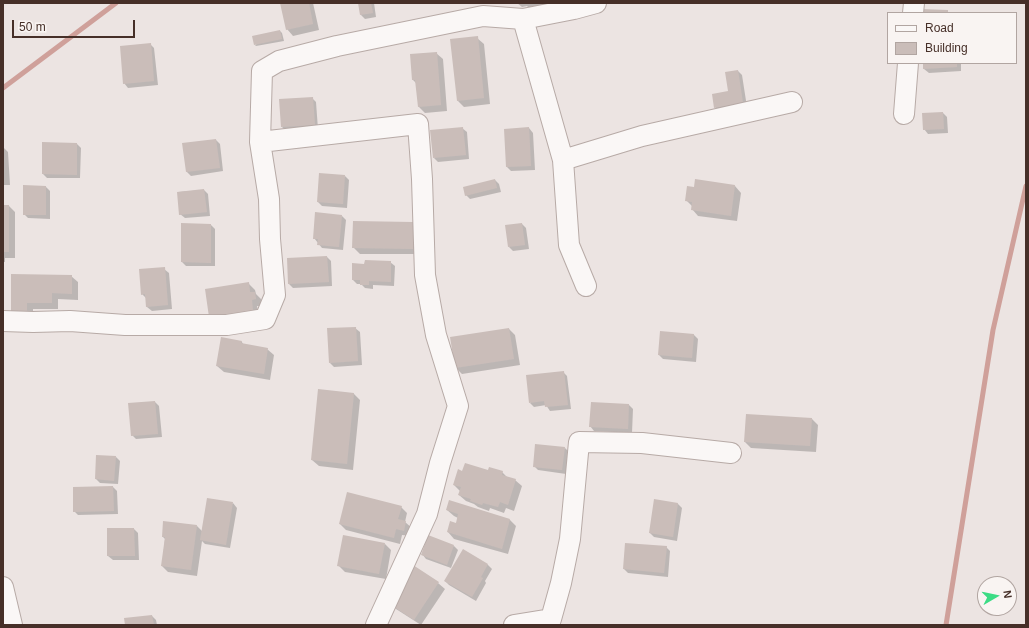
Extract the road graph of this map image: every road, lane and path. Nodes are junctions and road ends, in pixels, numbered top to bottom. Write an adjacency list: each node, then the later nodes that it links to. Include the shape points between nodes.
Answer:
1 (596, 3): 2 (street)
2 (523, 19): 6 (street, via 483,16 279,60 262,71); 7 (street)
3 (908, 64): 5 (street)
4 (792, 102): 7 (street, via 642,136)
5 (904, 114)
6 (260, 142): 9 (street, via 269,199 275,295 265,319 227,325); 13 (street, via 418,124 425,275 436,335 458,406 427,514)
7 (563, 160): 8 (street, via 569,245)
8 (586, 286)
9 (3, 321)
10 (731, 453): 14 (street, via 642,443 579,442 570,539 551,619)
11 (3, 588): 12 (street)
12 (12, 625)
13 (376, 625)
14 (514, 625)

